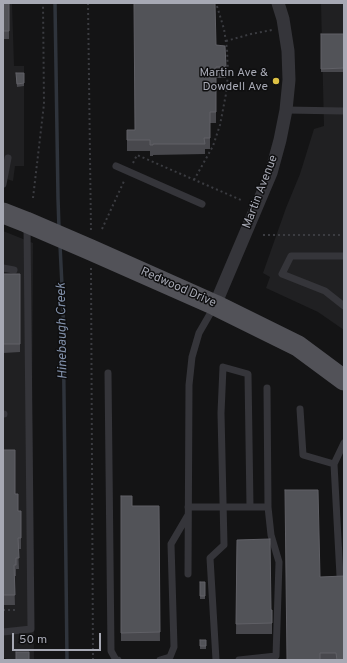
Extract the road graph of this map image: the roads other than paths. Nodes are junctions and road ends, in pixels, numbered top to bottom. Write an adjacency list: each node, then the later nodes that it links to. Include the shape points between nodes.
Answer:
1 (278, 3): 2 (street, Martin Avenue, via 284,19 288,51)
2 (286, 110): 3 (lane); 13 (street, Martin Avenue, via 271,173)
3 (344, 111)
4 (8, 158): 6 (lane)
5 (116, 166): 7 (lane)
6 (3, 184)
7 (202, 204)
8 (3, 214): 9 (main road, Redwood Drive)
9 (34, 225): 13 (main road, Redwood Drive); 28 (lane, via 31,629)
10 (344, 256): 14 (lane, via 291,256 282,274 325,291)
11 (3, 268): 12 (lane)
12 (14, 270)
13 (216, 305): 16 (main road, Redwood Drive, via 298,346); 21 (lane, via 200,333 192,357 189,385)
14 (344, 306)
15 (108, 373): 29 (lane, via 111,650)
16 (344, 380)
17 (267, 388): 24 (lane)
18 (300, 409): 20 (lane, via 303,455)
19 (344, 443): 20 (lane)
20 (334, 464): 27 (lane, via 340,576)
21 (188, 506): 22 (lane); 25 (lane)
22 (222, 506): 23 (lane); 23 (lane, via 223,367 248,374); 31 (lane, via 224,545 210,558)
23 (250, 506): 24 (lane)
24 (268, 506): 32 (lane, via 271,535 279,562 276,656)
25 (188, 515): 26 (lane); 30 (lane, via 171,544 174,647 170,657)
26 (188, 574)
27 (344, 576)
28 (3, 632)
29 (118, 660)
30 (160, 660)
31 (216, 660)
32 (239, 660)

